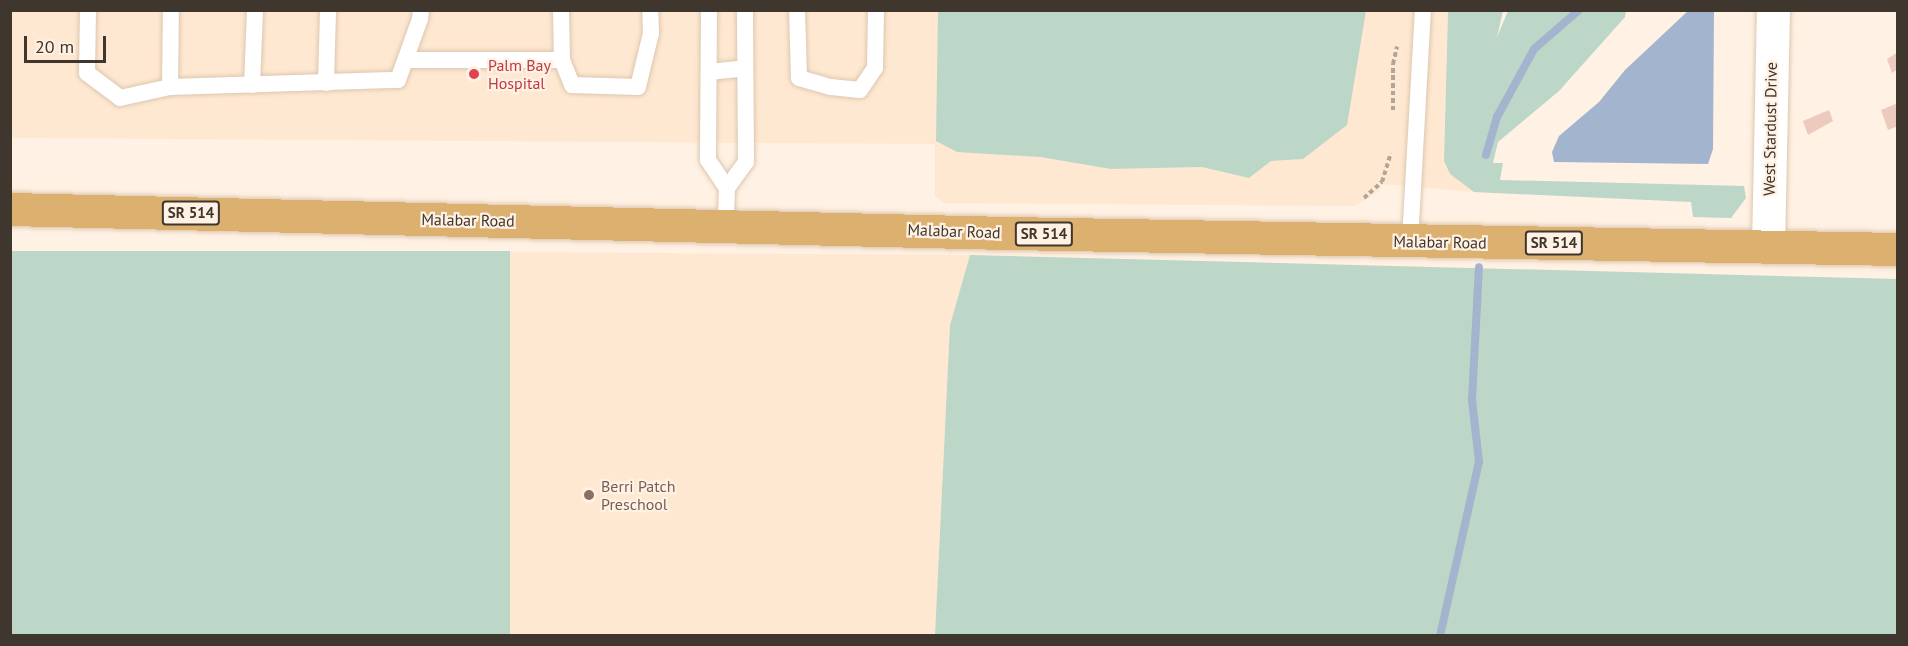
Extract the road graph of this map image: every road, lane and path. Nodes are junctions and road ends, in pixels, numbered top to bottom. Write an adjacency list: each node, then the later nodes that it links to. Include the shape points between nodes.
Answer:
1 (88, 10): 21 (lane, via 87,73 120,98)
2 (171, 10): 21 (lane)
3 (255, 10): 20 (lane)
4 (328, 10): 19 (lane)
5 (421, 10): 15 (lane)
6 (561, 10): 16 (lane)
7 (650, 10): 16 (lane, via 651,33 638,87 572,86)
8 (709, 10): 18 (lane)
9 (745, 10): 17 (lane)
10 (797, 10): 11 (lane, via 799,78 860,90 875,68)
11 (876, 10)
12 (1423, 10): 28 (lane)
13 (1773, 10): 29 (street, West Stardust Drive)
14 (1398, 40): 22 (path, via 1393,64)
15 (405, 60): 16 (lane); 19 (lane, via 398,80)
16 (562, 60)
17 (745, 68): 18 (lane); 24 (lane, via 746,162)
18 (709, 72): 24 (lane, via 708,160)
19 (326, 83): 20 (lane)
20 (252, 86): 21 (lane)
21 (170, 87)
22 (1393, 118)
23 (1391, 148): 25 (path, via 1382,182)
24 (727, 188): 27 (lane)
25 (1364, 198)
26 (10, 209): 27 (main road, Malabar Road / SR 514)
27 (726, 225): 28 (main road, Malabar Road / SR 514)
28 (1410, 241): 29 (main road, Malabar Road / SR 514)
29 (1768, 247): 30 (main road, Malabar Road / SR 514)
30 (1898, 249)

